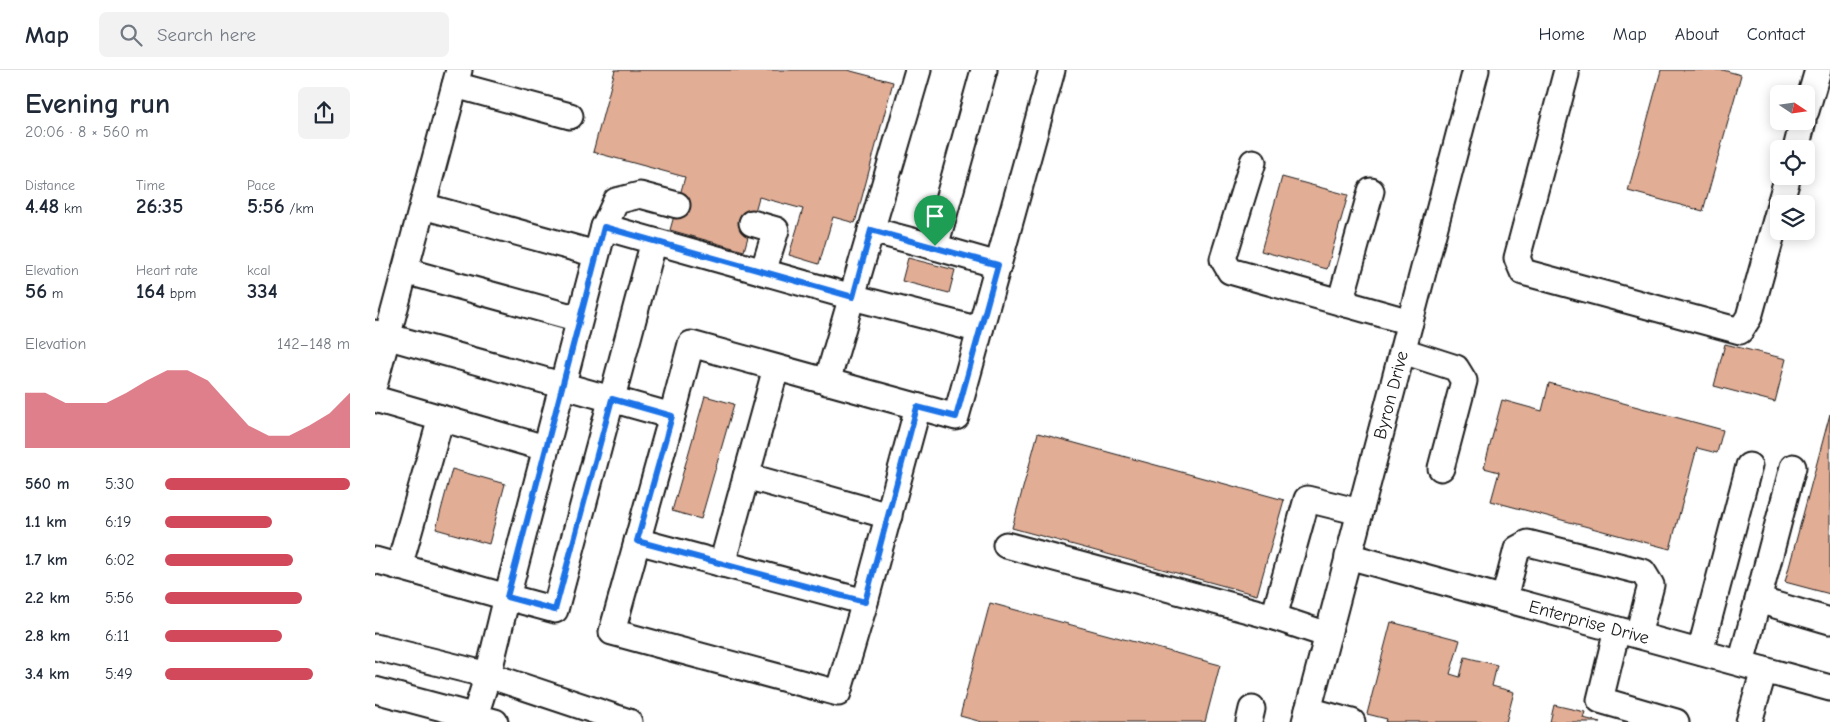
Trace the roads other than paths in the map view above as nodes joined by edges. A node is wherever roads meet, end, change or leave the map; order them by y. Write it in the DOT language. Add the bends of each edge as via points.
graph roads {
  1 [pos="917,70"];
  2 [pos="984,70"];
  3 [pos="1052,70"];
  4 [pos="1476,70"];
  5 [pos="1817,70"];
  6 [pos="1566,74"];
  7 [pos="457,78"];
  8 [pos="1813,85"];
  9 [pos="570,116"];
  10 [pos="1253,162"];
  11 [pos="1371,192"];
  12 [pos="677,205"];
  13 [pos="423,206"];
  14 [pos="752,223"];
  15 [pos="604,227"];
  16 [pos="871,230"];
  17 [pos="1770,240"];
  18 [pos="654,241"];
  19 [pos="935,246"];
  20 [pos="596,254"];
  21 [pos="998,265"];
  22 [pos="405,271"];
  23 [pos="763,272"];
  24 [pos="853,297"];
  25 [pos="1347,304"];
  26 [pos="579,319"];
  27 [pos="1410,322"];
  28 [pos="980,330"];
  29 [pos="381,335"];
  30 [pos="1403,351"];
  31 [pos="776,368"];
  32 [pos="375,382"];
  33 [pos="827,382"];
  34 [pos="561,385"];
  35 [pos="375,399"];
  36 [pos="612,399"];
  37 [pos="917,407"];
  38 [pos="672,416"];
  39 [pos="441,418"];
  40 [pos="545,448"];
  41 [pos="1749,466"];
  42 [pos="1793,467"];
  43 [pos="1441,468"];
  44 [pos="746,476"];
  45 [pos="1360,512"];
  46 [pos="889,516"];
  47 [pos="637,541"];
  48 [pos="1006,544"];
  49 [pos="1348,556"];
  50 [pos="375,560"];
  51 [pos="723,564"];
  52 [pos="399,567"];
  53 [pos="507,597"];
  54 [pos="1504,599"];
  55 [pos="1758,600"];
  56 [pos="865,602"];
  57 [pos="1274,617"];
  58 [pos="1830,621"];
  59 [pos="1628,632"];
  60 [pos="1327,635"];
  61 [pos="375,647"];
  62 [pos="1700,652"];
  63 [pos="1741,663"];
  64 [pos="1764,670"];
  65 [pos="488,676"];
  66 [pos="1830,688"];
  67 [pos="375,690"];
  68 [pos="1307,716"];
  69 [pos="481,720"];
  70 [pos="629,722"];
  71 [pos="1353,722"];
  72 [pos="1676,722"];
  73 [pos="1749,722"];
  1 -- 16 [label="street"];
  2 -- 19 [label="street"];
  3 -- 21 [label="street"];
  4 -- 27 [label="street, Byron Drive"];
  5 -- 8 [label="street"];
  6 -- 17 [label="street" via="1517,258 1523,272 1740,331 1749,317"];
  7 -- 9 [label="street"];
  7 -- 13 [label="street"];
  10 -- 25 [label="street" via="1223,258 1230,271"];
  11 -- 25 [label="street" via="1343,292"];
  12 -- 15 [label="street" via="640,195 616,201"];
  13 -- 20 [label="street"];
  13 -- 22 [label="street"];
  14 -- 23 [label="street" via="775,230"];
  15 -- 18 [label="street"];
  15 -- 20 [label="street"];
  16 -- 19 [label="street"];
  16 -- 24 [label="street"];
  18 -- 23 [label="street"];
  18 -- 36 [label="street"];
  19 -- 21 [label="street"];
  20 -- 26 [label="street"];
  21 -- 28 [label="street"];
  22 -- 26 [label="street"];
  22 -- 29 [label="street"];
  23 -- 24 [label="street"];
  24 -- 28 [label="street"];
  24 -- 33 [label="street"];
  25 -- 27 [label="street"];
  26 -- 34 [label="street"];
  27 -- 30 [label="street, Byron Drive"];
  28 -- 37 [label="street" via="956,417"];
  29 -- 32 [label="street"];
  29 -- 34 [label="street"];
  30 -- 43 [label="street" via="1456,368 1464,381"];
  30 -- 45 [label="street, Byron Drive"];
  31 -- 33 [label="street"];
  31 -- 38 [label="street" via="691,344"];
  31 -- 44 [label="street"];
  33 -- 37 [label="street"];
  34 -- 36 [label="street"];
  34 -- 40 [label="street"];
  35 -- 39 [label="street"];
  36 -- 38 [label="street"];
  36 -- 53 [label="street" via="555,610"];
  37 -- 46 [label="street"];
  38 -- 47 [label="street"];
  39 -- 40 [label="street"];
  39 -- 52 [label="street"];
  40 -- 53 [label="street"];
  41 -- 62 [label="street"];
  42 -- 55 [label="street"];
  44 -- 46 [label="street"];
  44 -- 51 [label="street"];
  45 -- 49 [label="street, Byron Drive"];
  45 -- 57 [label="street" via="1307,499"];
  46 -- 56 [label="street"];
  47 -- 51 [label="street"];
  47 -- 56 [label="street" via="612,632 838,693"];
  48 -- 57 [label="street"];
  49 -- 54 [label="street, Enterprise Drive"];
  49 -- 60 [label="street, Byron Drive"];
  50 -- 52 [label="street"];
  51 -- 56 [label="street"];
  52 -- 53 [label="street"];
  53 -- 65 [label="street"];
  54 -- 59 [label="street, Enterprise Drive"];
  54 -- 59 [label="street" via="1517,549 1528,544 1643,572 1651,585"];
  55 -- 58 [label="street"];
  55 -- 63 [label="street"];
  57 -- 60 [label="street"];
  59 -- 62 [label="street, Enterprise Drive"];
  59 -- 72 [label="street" via="1600,700"];
  60 -- 68 [label="street, Byron Drive"];
  61 -- 65 [label="street"];
  62 -- 63 [label="street, Enterprise Drive"];
  63 -- 64 [label="street, Enterprise Drive"];
  64 -- 66 [label="street, Enterprise Drive"];
  64 -- 73 [label="street"];
  65 -- 69 [label="street"];
  65 -- 70 [label="street"];
  67 -- 69 [label="street"];
  68 -- 71 [label="street"];
}
